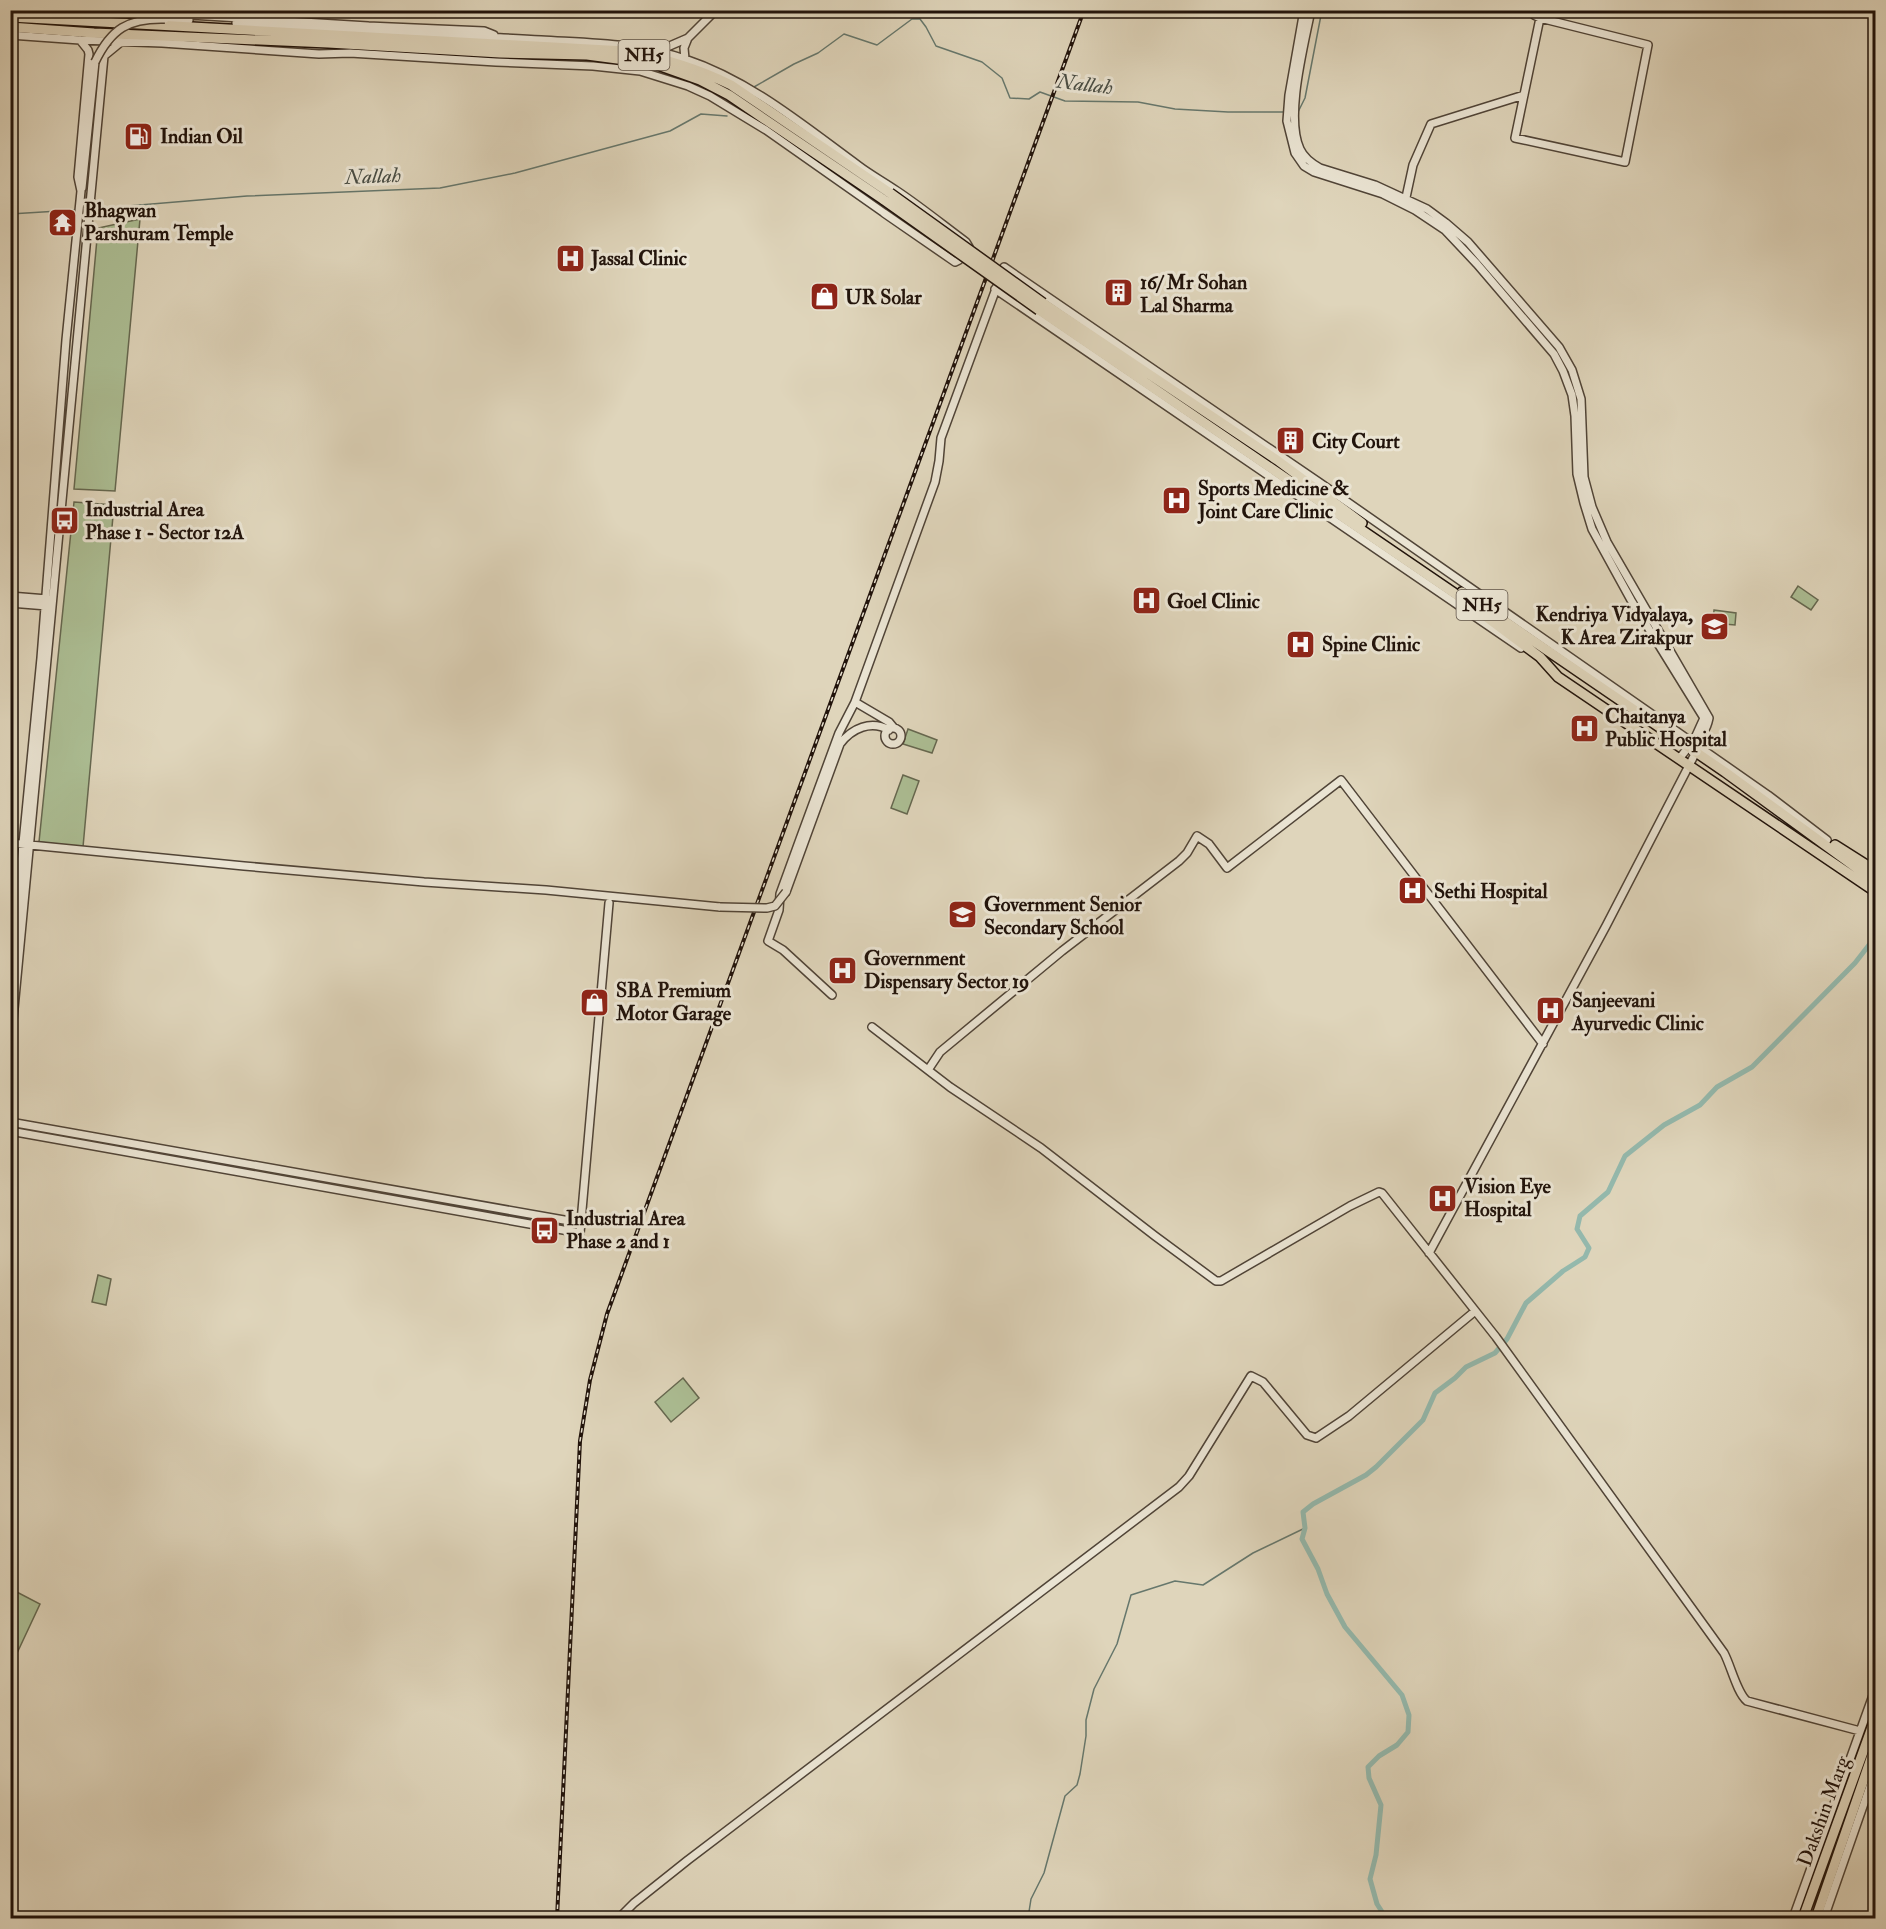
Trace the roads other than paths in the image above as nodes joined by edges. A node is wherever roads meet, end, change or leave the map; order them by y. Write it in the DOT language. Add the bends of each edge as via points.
graph roads {
  1 [pos="22,10"];
  2 [pos="716,10"];
  3 [pos="1304,10"];
  4 [pos="1311,10"];
  5 [pos="1533,10"];
  6 [pos="10,17"];
  7 [pos="1540,18"];
  8 [pos="68,25"];
  9 [pos="10,27"];
  10 [pos="368,29"];
  11 [pos="10,35"];
  12 [pos="688,38"];
  13 [pos="162,39"];
  14 [pos="80,40"];
  15 [pos="120,42"];
  16 [pos="501,42"];
  17 [pos="543,50"];
  18 [pos="658,51"];
  19 [pos="685,59"];
  20 [pos="1524,95"];
  21 [pos="1291,112"];
  22 [pos="898,191"];
  23 [pos="81,193"];
  24 [pos="1405,201"];
  25 [pos="884,213"];
  26 [pos="914,234"];
  27 [pos="994,289"];
  28 [pos="66,340"];
  29 [pos="76,341"];
  30 [pos="1274,464"];
  31 [pos="1288,490"];
  32 [pos="1305,490"];
  33 [pos="1344,508"];
  34 [pos="1359,512"];
  35 [pos="10,596"];
  36 [pos="10,603"];
  37 [pos="44,603"];
  38 [pos="52,603"];
  39 [pos="1540,657"];
  40 [pos="855,702"];
  41 [pos="1692,745"];
  42 [pos="1679,759"];
  43 [pos="1689,766"];
  44 [pos="1823,841"];
  45 [pos="10,843"];
  46 [pos="26,844"];
  47 [pos="1875,864"];
  48 [pos="1875,872"];
  49 [pos="1873,887"];
  50 [pos="609,903"];
  51 [pos="10,977"];
  52 [pos="832,995"];
  53 [pos="872,1027"];
  54 [pos="1543,1044"];
  55 [pos="10,1051"];
  56 [pos="928,1070"];
  57 [pos="10,1122"];
  58 [pos="10,1131"];
  59 [pos="581,1223"];
  60 [pos="1429,1253"];
  61 [pos="1474,1312"];
  62 [pos="1875,1687"];
  63 [pos="1875,1716"];
  64 [pos="1860,1731"];
  65 [pos="1875,1744"];
  66 [pos="1875,1769"];
  67 [pos="1841,1799"];
  68 [pos="1849,1821"];
  69 [pos="1852,1838"];
  70 [pos="619,1918"];
  71 [pos="1793,1918"];
  72 [pos="1803,1918"];
  73 [pos="1816,1918"];
  74 [pos="1824,1918"];
  1 -- 10 [label="street" via="99,15 158,13"];
  2 -- 12 [label="street"];
  3 -- 21 [label="street"];
  4 -- 21 [label="street"];
  5 -- 7 [label="street"];
  6 -- 8 [label="highway, NH5"];
  7 -- 20 [label="street"];
  7 -- 20 [label="street" via="1648,45 1625,162 1515,138"];
  8 -- 9 [label="highway, NH5"];
  8 -- 13 [label="highway, NH5"];
  8 -- 16 [label="highway, NH5"];
  10 -- 16 [label="street"];
  10 -- 23 [label="street, bridge" via="165,19 141,20 119,28 104,44 95,62"];
  11 -- 14 [label="street"];
  12 -- 18 [label="street"];
  12 -- 19 [label="street"];
  13 -- 15 [label="street"];
  13 -- 17 [label="highway, NH5"];
  13 -- 25 [label="street" via="319,54 640,71 710,96 766,130"];
  14 -- 15 [label="street"];
  14 -- 23 [label="street" via="89,54 78,177"];
  15 -- 29 [label="street" via="104,56"];
  16 -- 17 [label="highway, NH5"];
  16 -- 18 [label="street" via="621,45"];
  17 -- 30 [label="highway, NH5, bridge" via="588,47 634,52 688,66 731,86 890,193"];
  18 -- 19 [label="street"];
  19 -- 22 [label="street" via="757,93"];
  20 -- 24 [label="street" via="1431,124 1413,165"];
  21 -- 24 [label="street" via="1301,152 1312,164 1375,184"];
  22 -- 25 [label="street" via="897,204"];
  22 -- 25 [label="street" via="969,247 955,262"];
  23 -- 28 [label="street"];
  24 -- 41 [label="street" via="1454,239 1559,347 1578,387 1584,477 1596,528 1709,718"];
  25 -- 26 [label="street"];
  27 -- 31 [label="street"];
  27 -- 34 [label="street" via="1004,267"];
  27 -- 40 [label="street" via="941,438 935,482"];
  28 -- 29 [label="street"];
  28 -- 37 [label="street"];
  29 -- 38 [label="street"];
  30 -- 32 [label="highway, NH5"];
  30 -- 33 [label="highway, NH5"];
  31 -- 32 [label="highway"];
  31 -- 39 [label="street"];
  32 -- 39 [label="highway, NH5"];
  33 -- 34 [label="highway"];
  33 -- 41 [label="highway, NH5"];
  34 -- 41 [label="street"];
  35 -- 37 [label="street"];
  36 -- 37 [label="street"];
  37 -- 38 [label="street"];
  37 -- 46 [label="street"];
  38 -- 46 [label="street"];
  39 -- 42 [label="highway, NH5" via="1558,677"];
  40 -- 46 [label="street, bridge" via="889,722 891,729 865,726 850,733 840,744 786,892 775,906 767,908 720,907"];
  40 -- 52 [label="street" via="839,733 788,872 768,941"];
  41 -- 42 [label="street"];
  41 -- 43 [label="street"];
  41 -- 44 [label="highway, NH5"];
  42 -- 43 [label="highway, NH5"];
  43 -- 49 [label="highway, NH5"];
  43 -- 54 [label="street"];
  44 -- 47 [label="highway"];
  44 -- 48 [label="highway"];
  44 -- 49 [label="highway, NH5"];
  45 -- 46 [label="street"];
  46 -- 51 [label="street"];
  46 -- 55 [label="street"];
  50 -- 59 [label="street"];
  53 -- 56 [label="street"];
  54 -- 56 [label="street" via="1341,780 1227,867 1209,844 1197,836 1179,861 959,1036 940,1052"];
  54 -- 60 [label="street"];
  56 -- 60 [label="street" via="1041,1148 1213,1280 1221,1281 1379,1192 1387,1196"];
  57 -- 59 [label="street"];
  58 -- 59 [label="street" via="580,1233"];
  60 -- 61 [label="street"];
  61 -- 64 [label="street" via="1724,1653 1742,1697"];
  61 -- 70 [label="street" via="1349,1416 1316,1438 1307,1435 1263,1382 1251,1376 1179,1487 688,1860"];
  62 -- 64 [label="street"];
  63 -- 67 [label="highway, Dakshin Marg"];
  64 -- 67 [label="street"];
  65 -- 68 [label="highway, Dakshin Marg"];
  66 -- 69 [label="street"];
  67 -- 71 [label="street"];
  67 -- 72 [label="highway, Dakshin Marg"];
  68 -- 69 [label="highway"];
  68 -- 73 [label="highway, Dakshin Marg"];
  69 -- 74 [label="street"];
}
